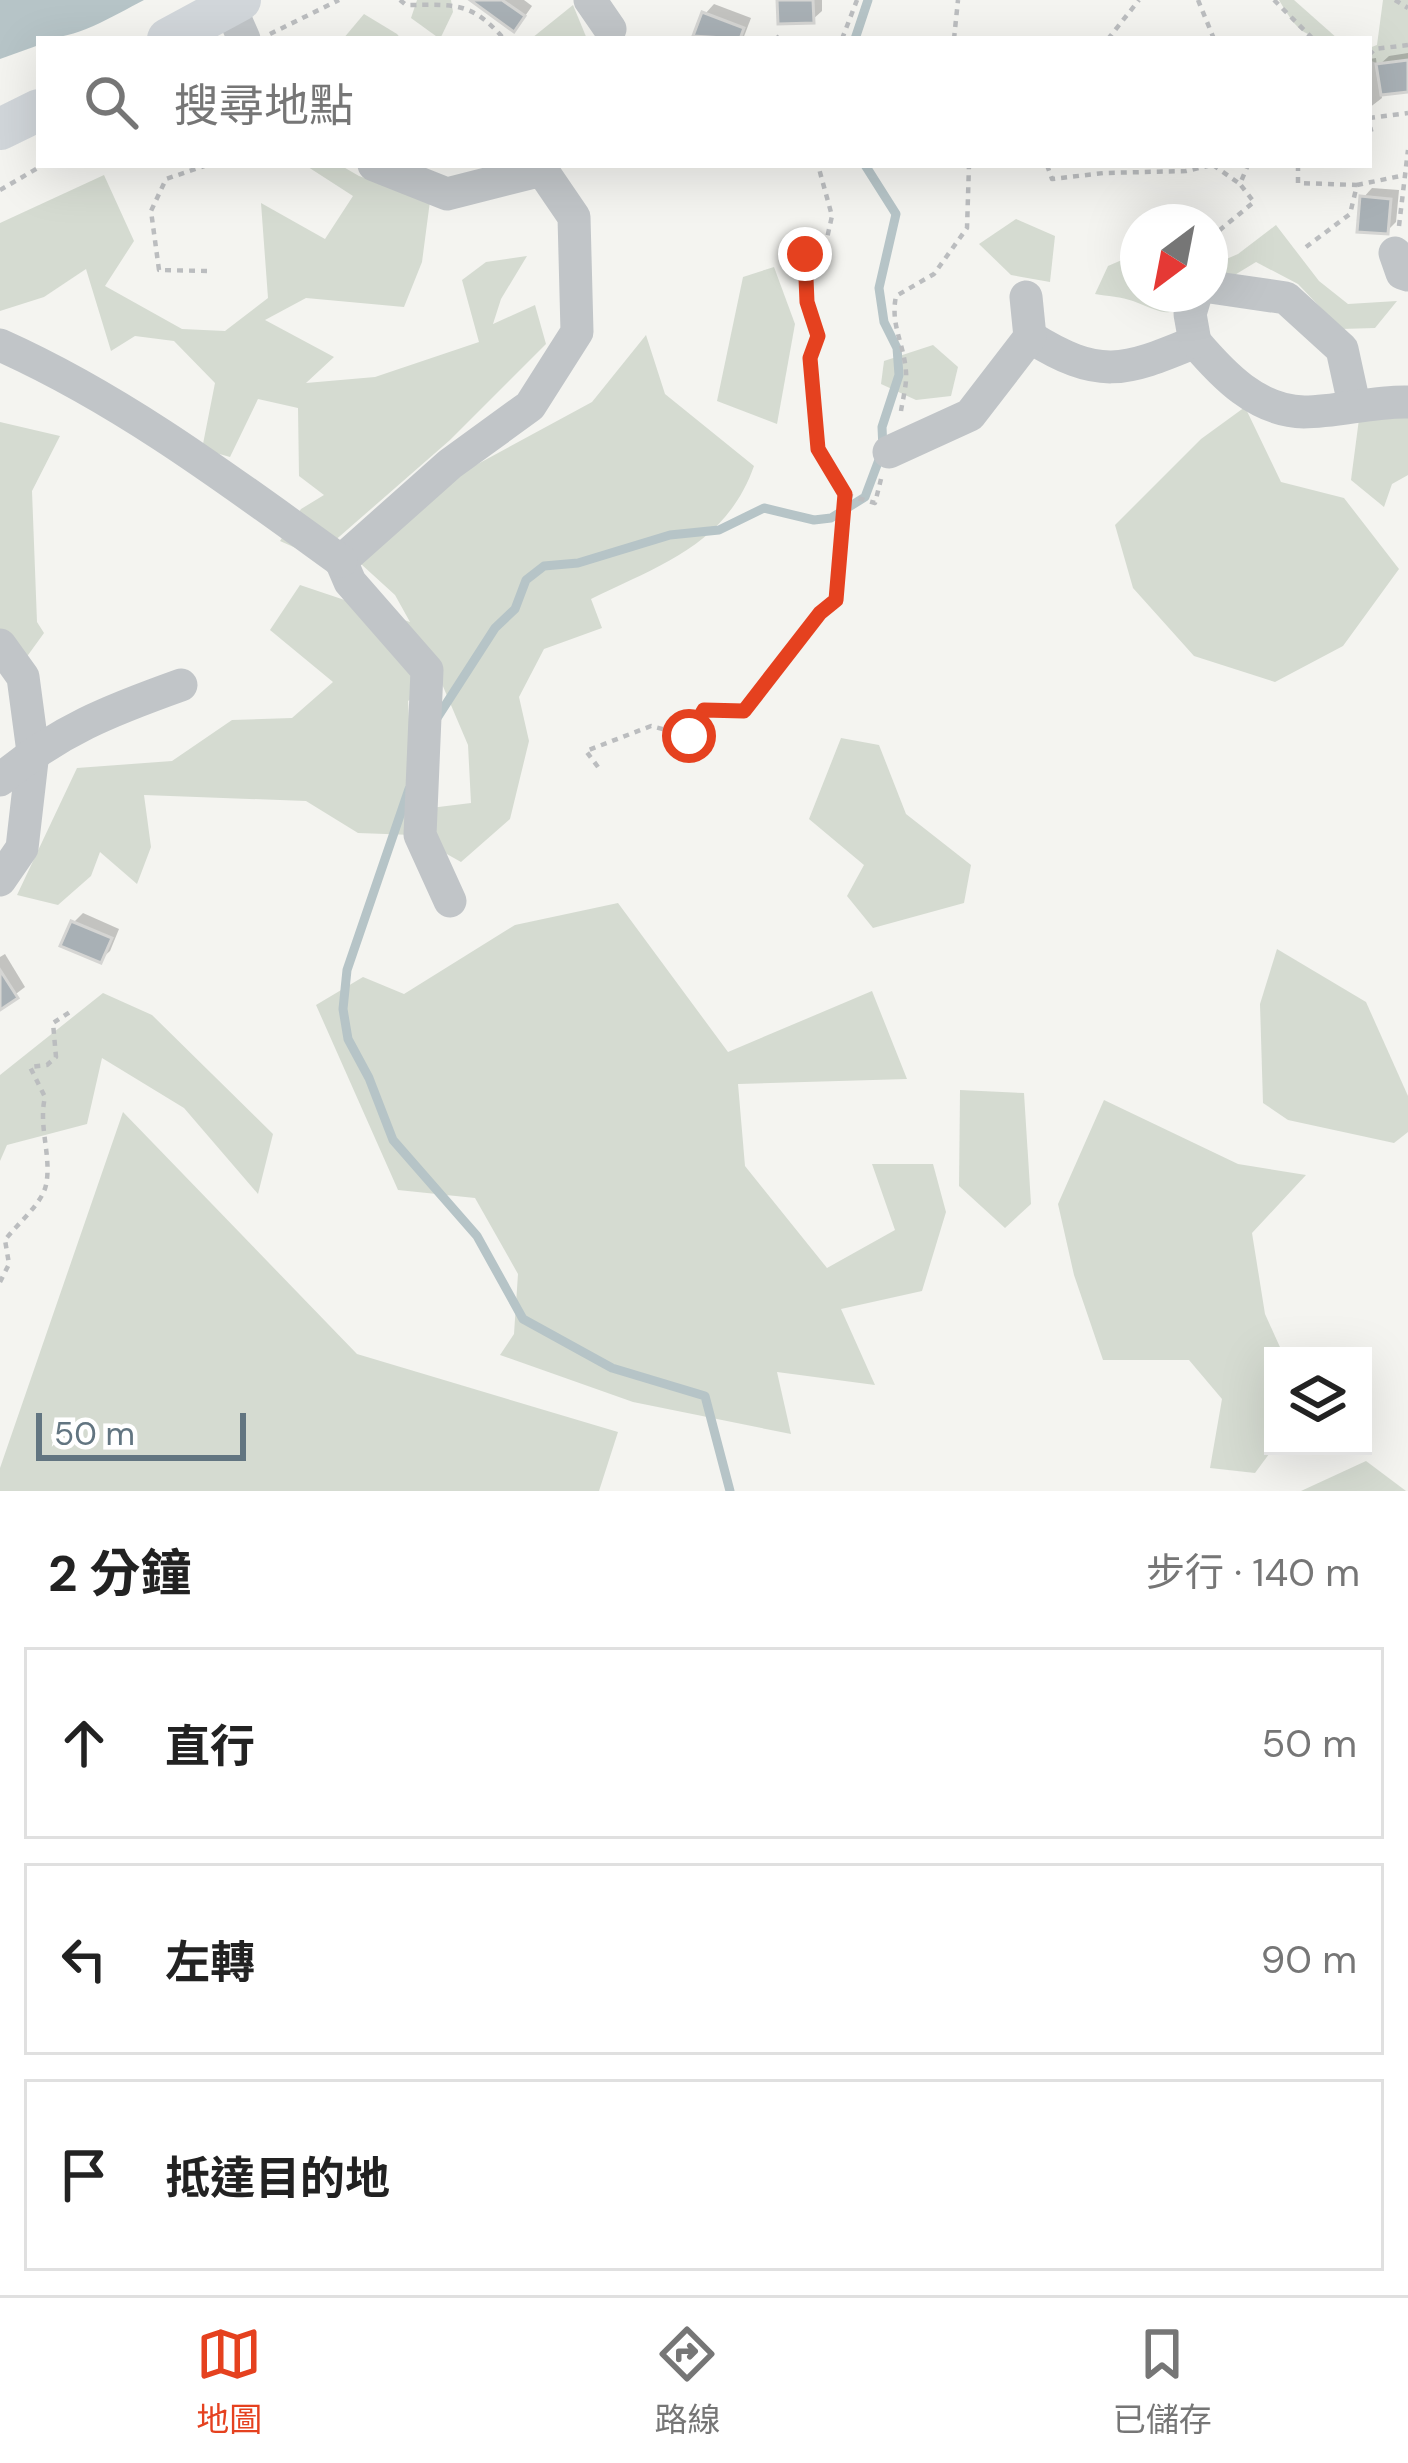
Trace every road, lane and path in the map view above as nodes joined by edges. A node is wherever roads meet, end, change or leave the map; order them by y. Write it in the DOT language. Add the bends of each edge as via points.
graph roads {
  1 [pos="340,0"];
  2 [pos="400,0"];
  3 [pos="590,0"];
  4 [pos="857,0"];
  5 [pos="958,0"];
  6 [pos="1139,0"];
  7 [pos="1198,0"];
  8 [pos="1274,0"];
  9 [pos="1395,0"];
  10 [pos="1408,8"];
  11 [pos="238,15"];
  12 [pos="610,29"];
  13 [pos="177,36"];
  14 [pos="266,36"];
  15 [pos="500,36"];
  16 [pos="843,36"];
  17 [pos="954,36"];
  18 [pos="1110,36"];
  19 [pos="1213,36"];
  20 [pos="1309,36"];
  21 [pos="1408,45"];
  22 [pos="1372,53"];
  23 [pos="36,111"];
  24 [pos="1408,113"];
  25 [pos="1372,118"];
  26 [pos="0,129"];
  27 [pos="1408,150"];
  28 [pos="39,168"];
  29 [pos="198,168"];
  30 [pos="382,168"];
  31 [pos="819,168"];
  32 [pos="969,168"];
  33 [pos="1048,168"];
  34 [pos="1201,168"];
  35 [pos="1217,168"];
  36 [pos="1247,168"];
  37 [pos="1298,168"];
  38 [pos="1405,175"];
  39 [pos="1240,184"];
  40 [pos="1357,185"];
  41 [pos="0,190"];
  42 [pos="1228,223"];
  43 [pos="1306,247"];
  44 [pos="1401,264"];
  45 [pos="207,271"];
  46 [pos="1228,290"];
  47 [pos="1026,297"];
  48 [pos="1191,312"];
  49 [pos="1030,337"];
  50 [pos="1195,342"];
  51 [pos="0,345"];
  52 [pos="1408,402"];
  53 [pos="1354,404"];
  54 [pos="889,452"];
  55 [pos="845,494"];
  56 [pos="341,561"];
  57 [pos="0,645"];
  58 [pos="181,685"];
  59 [pos="33,752"];
  60 [pos="598,767"];
  61 [pos="0,781"];
  62 [pos="0,880"];
  63 [pos="450,901"];
  64 [pos="70,1012"];
  65 [pos="0,1282"];
  1 -- 14 [label="path"];
  2 -- 15 [label="path" via="461,5"];
  3 -- 12 [label="street"];
  4 -- 16 [label="path"];
  5 -- 17 [label="path"];
  6 -- 18 [label="path"];
  7 -- 19 [label="path"];
  8 -- 20 [label="path"];
  9 -- 10 [label="path"];
  11 -- 13 [label="main road"];
  21 -- 22 [label="path"];
  23 -- 26 [label="main road"];
  24 -- 25 [label="path"];
  27 -- 38 [label="path"];
  28 -- 41 [label="path"];
  29 -- 45 [label="path" via="166,179 151,211 159,270"];
  30 -- 56 [label="street" via="447,194 542,170 574,217 577,332 530,406"];
  31 -- 55 [label="path" via="832,216 822,260 805,254 818,336 810,358 818,449"];
  32 -- 54 [label="path" via="968,228 934,274 896,296 891,320 907,376"];
  33 -- 34 [label="path" via="1052,179"];
  35 -- 39 [label="path"];
  36 -- 39 [label="path"];
  37 -- 40 [label="path" via="1298,183"];
  38 -- 40 [label="path"];
  38 -- 44 [label="path"];
  39 -- 42 [label="path" via="1254,202"];
  40 -- 43 [label="path" via="1350,214"];
  46 -- 53 [label="street" via="1286,298 1342,349"];
  47 -- 49 [label="street"];
  48 -- 50 [label="street"];
  49 -- 50 [label="street" via="1104,369 1129,368"];
  49 -- 54 [label="street" via="970,416"];
  50 -- 53 [label="street" via="1265,404 1303,412"];
  51 -- 56 [label="street" via="66,374"];
  52 -- 53 [label="street"];
  54 -- 55 [label="path" via="875,503"];
  55 -- 60 [label="path" via="836,600 744,711 704,710 689,736 651,726 586,751"];
  56 -- 63 [label="street" via="427,670 420,835"];
  57 -- 59 [label="street" via="23,677"];
  58 -- 59 [label="street" via="94,716"];
  59 -- 61 [label="street"];
  59 -- 62 [label="street" via="22,848"];
  64 -- 65 [label="path" via="53,1023 56,1057 30,1067 45,1097 47,1183 5,1240 9,1264"];
}
